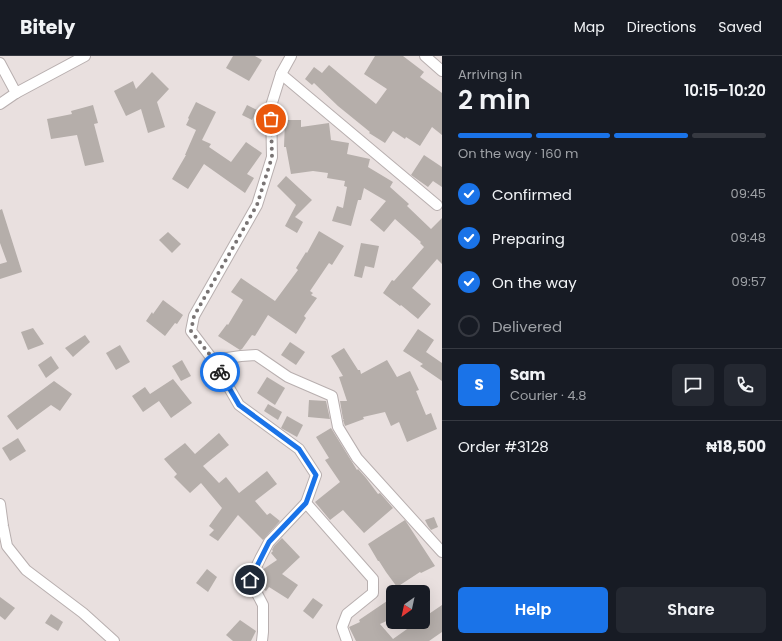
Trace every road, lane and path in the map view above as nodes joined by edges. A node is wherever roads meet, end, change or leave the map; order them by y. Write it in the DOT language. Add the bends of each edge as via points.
graph roads {
  1 [pos="85,56"];
  2 [pos="291,56"];
  3 [pos="425,56"];
  4 [pos="0,63"];
  5 [pos="442,71"];
  6 [pos="281,74"];
  7 [pos="16,93"];
  8 [pos="0,104"];
  9 [pos="437,205"];
  10 [pos="214,360"];
  11 [pos="306,503"];
  12 [pos="0,504"];
  13 [pos="442,552"];
  14 [pos="114,641"];
  15 [pos="262,641"];
  16 [pos="347,641"];
  1 -- 7 [label="street"];
  2 -- 6 [label="street"];
  3 -- 5 [label="street"];
  4 -- 7 [label="street"];
  6 -- 9 [label="street"];
  6 -- 10 [label="street" via="271,106 272,157 257,205 194,316 191,331"];
  7 -- 8 [label="street"];
  10 -- 11 [label="street" via="239,405 299,449 316,475"];
  10 -- 13 [label="street" via="256,355 288,377 332,396 338,427 357,458"];
  11 -- 15 [label="street" via="269,542 250,580 263,605"];
  11 -- 16 [label="street" via="372,579 373,593 347,614 342,627"];
  12 -- 14 [label="street" via="8,546 26,570"];
}
